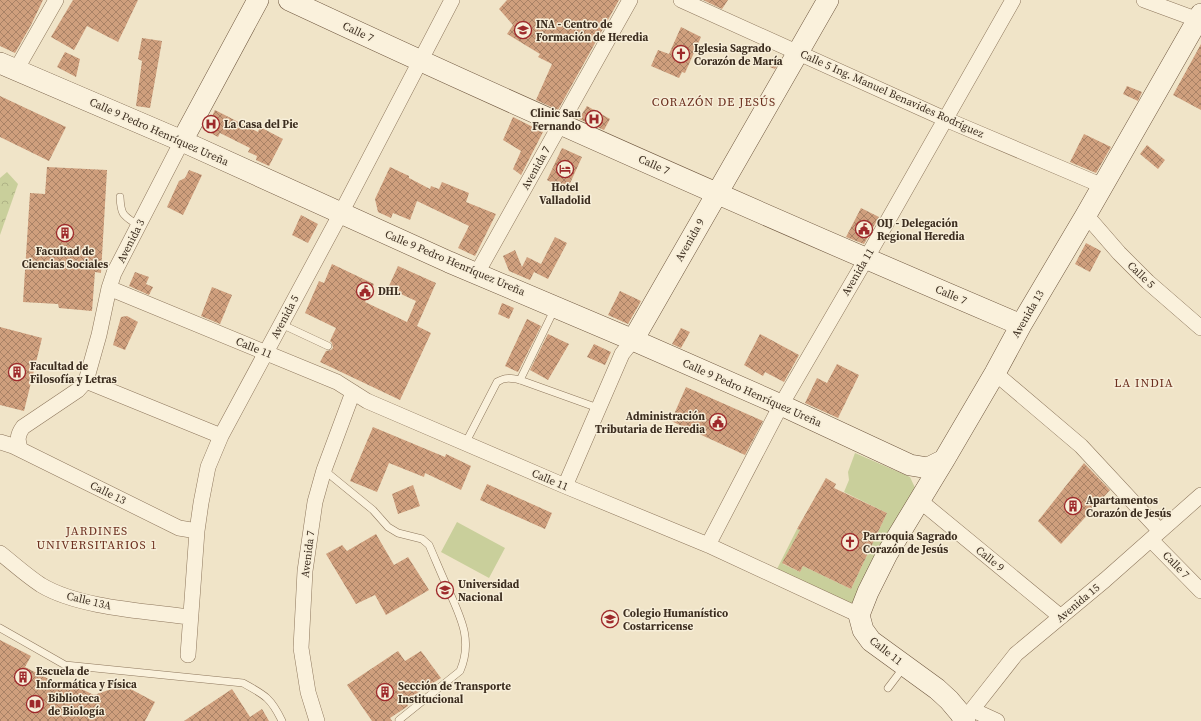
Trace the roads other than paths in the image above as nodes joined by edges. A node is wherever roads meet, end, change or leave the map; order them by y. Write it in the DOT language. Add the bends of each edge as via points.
graph roads {
  1 [pos="56,0"];
  2 [pos="258,0"];
  3 [pos="289,0"];
  4 [pos="452,0"];
  5 [pos="630,0"];
  6 [pos="681,0"];
  7 [pos="828,0"];
  8 [pos="1013,0"];
  9 [pos="1144,0"];
  10 [pos="1200,19"];
  11 [pos="798,52"];
  12 [pos="419,61"];
  13 [pos="8,66"];
  14 [pos="945,119"];
  15 [pos="560,124"];
  16 [pos="182,142"];
  17 [pos="1103,186"];
  18 [pos="717,192"];
  19 [pos="120,197"];
  20 [pos="341,213"];
  21 [pos="1086,215"];
  22 [pos="139,226"];
  23 [pos="866,259"];
  24 [pos="477,273"];
  25 [pos="109,288"];
  26 [pos="556,306"];
  27 [pos="281,324"];
  28 [pos="1021,324"];
  29 [pos="1201,328"];
  30 [pos="633,340"];
  31 [pos="328,346"];
  32 [pos="265,353"];
  33 [pos="995,373"];
  34 [pos="520,380"];
  35 [pos="86,381"];
  36 [pos="353,392"];
  37 [pos="781,406"];
  38 [pos="598,408"];
  39 [pos="221,436"];
  40 [pos="0,442"];
  41 [pos="465,444"];
  42 [pos="21,450"];
  43 [pos="944,460"];
  44 [pos="910,465"];
  45 [pos="324,470"];
  46 [pos="564,486"];
  47 [pos="1201,495"];
  48 [pos="919,500"];
  49 [pos="197,531"];
  50 [pos="1155,535"];
  51 [pos="708,546"];
  52 [pos="0,553"];
  53 [pos="1201,591"];
  54 [pos="859,615"];
  55 [pos="190,617"];
  56 [pos="1061,617"];
  57 [pos="0,628"];
  58 [pos="188,655"];
  59 [pos="905,665"];
  60 [pos="888,688"];
  61 [pos="966,716"];
  62 [pos="282,721"];
  63 [pos="317,721"];
  64 [pos="400,721"];
  65 [pos="997,721"];
  1 -- 13 [label="street"];
  2 -- 16 [label="main road, Avenida 3"];
  3 -- 12 [label="main road, Calle 7"];
  4 -- 12 [label="street, Avenida 5"];
  5 -- 15 [label="street, Avenida 7"];
  6 -- 11 [label="street, Calle 5 Ing. Manuel Benavides Rodríguez"];
  7 -- 11 [label="main road, Avenida 9"];
  8 -- 14 [label="street, Avenida 11"];
  9 -- 10 [label="street"];
  10 -- 17 [label="main road, Avenida 13"];
  11 -- 14 [label="street, Calle 5 Ing. Manuel Benavides Rodríguez"];
  11 -- 18 [label="main road, Avenida 9"];
  12 -- 15 [label="main road, Calle 7"];
  12 -- 20 [label="street, Avenida 5"];
  13 -- 16 [label="main road, Calle 9 Pedro Henríquez Ureña"];
  14 -- 17 [label="street, Calle 5 Ing. Manuel Benavides Rodríguez"];
  14 -- 23 [label="street, Avenida 11"];
  15 -- 18 [label="main road, Calle 7"];
  15 -- 24 [label="street, Avenida 7"];
  16 -- 20 [label="main road, Calle 9 Pedro Henríquez Ureña"];
  16 -- 22 [label="street, Avenida 3"];
  17 -- 21 [label="main road, Avenida 13"];
  18 -- 23 [label="main road, Calle 7"];
  18 -- 30 [label="main road, Avenida 9"];
  19 -- 22 [label="lane" via="122,214"];
  20 -- 24 [label="main road, Calle 9 Pedro Henríquez Ureña"];
  20 -- 27 [label="street, Avenida 5"];
  21 -- 28 [label="main road, Avenida 13"];
  21 -- 29 [label="street, Calle 5" via="1148,282"];
  22 -- 25 [label="street, Avenida 3" via="114,273"];
  23 -- 28 [label="main road, Calle 7"];
  23 -- 37 [label="street, Avenida 11"];
  24 -- 26 [label="main road, Calle 9 Pedro Henríquez Ureña"];
  25 -- 32 [label="street, Calle 11"];
  25 -- 35 [label="street, Avenida 3"];
  26 -- 30 [label="main road, Calle 9 Pedro Henríquez Ureña"];
  26 -- 34 [label="lane"];
  27 -- 31 [label="lane"];
  27 -- 32 [label="street, Avenida 5"];
  28 -- 33 [label="main road, Avenida 13"];
  30 -- 37 [label="main road, Calle 9 Pedro Henríquez Ureña"];
  30 -- 38 [label="street, Avenida 9" via="622,354"];
  32 -- 36 [label="street, Calle 11" via="337,382"];
  32 -- 39 [label="street, Avenida 5"];
  33 -- 43 [label="main road, Avenida 13"];
  33 -- 50 [label="street, Calle 7" via="1081,446"];
  34 -- 38 [label="lane"];
  34 -- 41 [label="lane" via="508,378 498,382"];
  35 -- 39 [label="street"];
  35 -- 42 [label="street" via="78,390 23,427 18,438"];
  36 -- 41 [label="street, Calle 11" via="367,401"];
  36 -- 45 [label="street, Avenida 7"];
  37 -- 44 [label="main road, Calle 9 Pedro Henríquez Ureña"];
  37 -- 51 [label="street, Avenida 11"];
  38 -- 46 [label="street, Avenida 9"];
  39 -- 49 [label="street, Avenida 5" via="208,467"];
  40 -- 42 [label="street"];
  41 -- 46 [label="street, Calle 11"];
  42 -- 49 [label="street, Calle 13" via="179,528"];
  43 -- 44 [label="main road, Calle 9 Pedro Henríquez Ureña" via="928,468"];
  43 -- 48 [label="main road, Avenida 13"];
  44 -- 48 [label="main road" via="922,486"];
  45 -- 63 [label="street, Avenida 7" via="315,502 302,606 301,648 308,692"];
  45 -- 64 [label="lane" via="373,510 388,527 422,539 429,545 463,624 466,652 460,671"];
  46 -- 51 [label="street, Calle 11"];
  47 -- 50 [label="street, Avenida 15"];
  48 -- 54 [label="main road, Avenida 13" via="887,554"];
  48 -- 56 [label="street, Calle 9"];
  49 -- 55 [label="street, Avenida 5"];
  50 -- 53 [label="street, Calle 7"];
  50 -- 56 [label="street, Avenida 15"];
  51 -- 54 [label="street, Calle 11"];
  52 -- 55 [label="street, Calle 13A" via="54,592 104,606"];
  54 -- 59 [label="main road, Calle 11" via="863,630 871,641"];
  55 -- 58 [label="street, Avenida 5"];
  56 -- 61 [label="street, Avenida 15" via="1016,654"];
  57 -- 62 [label="lane" via="65,665 243,683 263,694 274,706"];
  59 -- 60 [label="lane"];
  59 -- 61 [label="main road, Calle 11"];
  61 -- 65 [label="street, Calle 11"];
}
